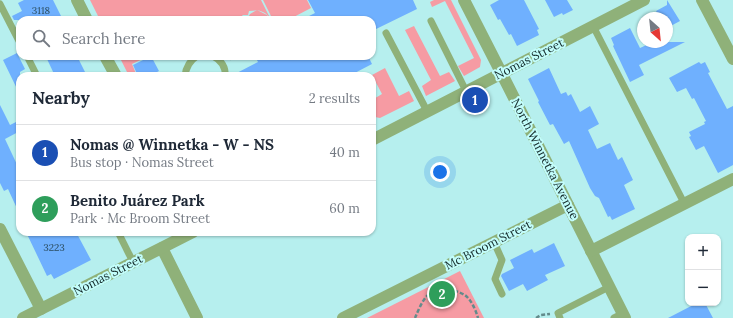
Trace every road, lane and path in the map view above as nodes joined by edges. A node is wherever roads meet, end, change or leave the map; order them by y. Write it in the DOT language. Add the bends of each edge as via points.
graph roads {
  1 [pos="77,0"];
  2 [pos="464,0"];
  3 [pos="644,0"];
  4 [pos="702,0"];
  5 [pos="0,4"];
  6 [pos="85,16"];
  7 [pos="431,22"];
  8 [pos="593,26"];
  9 [pos="386,33"];
  10 [pos="16,35"];
  11 [pos="733,59"];
  12 [pos="29,60"];
  13 [pos="107,60"];
  14 [pos="191,60"];
  15 [pos="219,60"];
  16 [pos="35,72"];
  17 [pos="114,72"];
  18 [pos="186,72"];
  19 [pos="224,72"];
  20 [pos="502,73"];
  21 [pos="466,91"];
  22 [pos="427,111"];
  23 [pos="376,138"];
  24 [pos="733,179"];
  25 [pos="684,203"];
  26 [pos="568,205"];
  27 [pos="0,229"];
  28 [pos="120,236"];
  29 [pos="184,236"];
  30 [pos="494,242"];
  31 [pos="162,248"];
  32 [pos="591,251"];
  33 [pos="133,262"];
  34 [pos="609,287"];
  35 [pos="502,294"];
  36 [pos="41,309"];
  37 [pos="559,316"];
  38 [pos="620,316"];
  39 [pos="23,318"];
  40 [pos="197,318"];
  41 [pos="343,318"];
  42 [pos="415,318"];
  43 [pos="478,318"];
  44 [pos="536,318"];
  1 -- 6 [label="street"];
  2 -- 20 [label="street, North Winnetka Avenue"];
  3 -- 8 [label="street, Nomas Street"];
  4 -- 11 [label="street"];
  5 -- 10 [label="lane"];
  7 -- 21 [label="lane"];
  8 -- 20 [label="street, Nomas Street"];
  8 -- 25 [label="lane"];
  9 -- 22 [label="lane"];
  12 -- 16 [label="lane"];
  13 -- 17 [label="street"];
  14 -- 18 [label="lane"];
  15 -- 19 [label="lane"];
  20 -- 21 [label="street, Nomas Street"];
  20 -- 26 [label="street, North Winnetka Avenue"];
  21 -- 22 [label="street, Nomas Street"];
  22 -- 23 [label="street, Nomas Street"];
  24 -- 25 [label="street"];
  25 -- 32 [label="street"];
  26 -- 30 [label="street, Mc Broom Street"];
  26 -- 32 [label="street, North Winnetka Avenue"];
  27 -- 36 [label="street"];
  28 -- 33 [label="lane"];
  29 -- 31 [label="street, Nomas Street"];
  30 -- 35 [label="lane" via="502,260 495,279"];
  30 -- 41 [label="street, Mc Broom Street"];
  31 -- 33 [label="street, Nomas Street"];
  31 -- 40 [label="street"];
  32 -- 34 [label="street, North Winnetka Avenue"];
  33 -- 36 [label="street, Nomas Street"];
  34 -- 37 [label="lane"];
  34 -- 38 [label="street, North Winnetka Avenue"];
  36 -- 39 [label="street, Nomas Street"];
  37 -- 44 [label="path" via="541,314"];
  42 -- 43 [label="path" via="428,295 442,290 460,292 467,297"];
}
